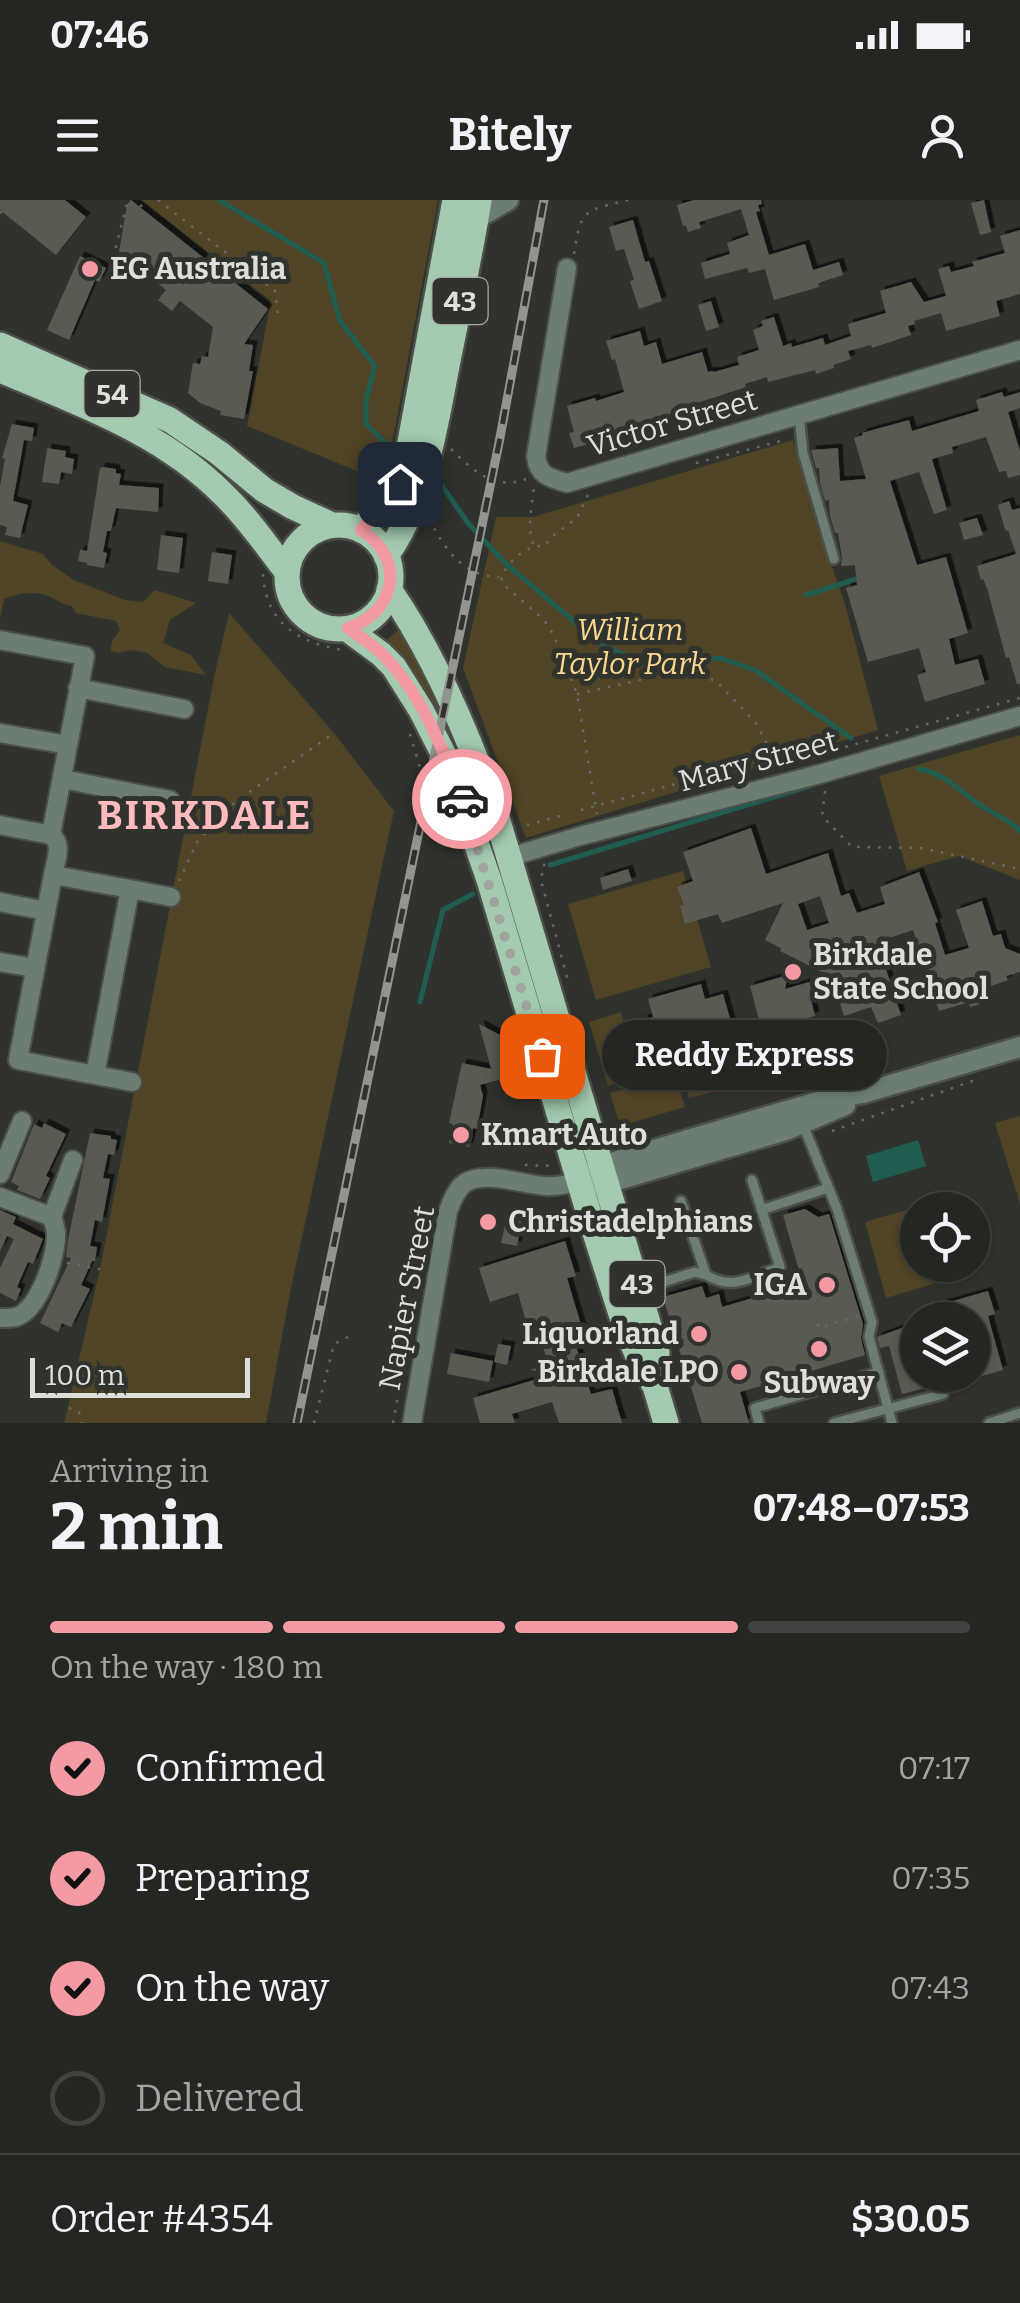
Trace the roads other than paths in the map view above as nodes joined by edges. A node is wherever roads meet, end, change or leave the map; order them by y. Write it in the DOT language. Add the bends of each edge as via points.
graph roads {
  1 [pos="455,200"];
  2 [pos="508,200"];
  3 [pos="478,210"];
  4 [pos="567,268"];
  5 [pos="0,345"];
  6 [pos="1020,350"];
  7 [pos="0,370"];
  8 [pos="799,414"];
  9 [pos="332,525"];
  10 [pos="361,530"];
  11 [pos="386,556"];
  12 [pos="834,559"];
  13 [pos="275,570"];
  14 [pos="390,589"];
  15 [pos="0,640"];
  16 [pos="350,641"];
  17 [pos="78,688"];
  18 [pos="184,709"];
  19 [pos="1020,716"];
  20 [pos="0,732"];
  21 [pos="68,745"];
  22 [pos="62,779"];
  23 [pos="170,800"];
  24 [pos="0,825"];
  25 [pos="52,834"];
  26 [pos="510,857"];
  27 [pos="53,875"];
  28 [pos="130,890"];
  29 [pos="171,898"];
  30 [pos="0,902"];
  31 [pos="46,911"];
  32 [pos="0,962"];
  33 [pos="35,968"];
  34 [pos="1020,1047"];
  35 [pos="96,1074"];
  36 [pos="132,1082"];
  37 [pos="800,1116"];
  38 [pos="22,1121"];
  39 [pos="74,1160"];
  40 [pos="0,1174"];
  41 [pos="604,1175"];
  42 [pos="752,1180"];
  43 [pos="579,1182"];
  44 [pos="828,1188"];
  45 [pos="0,1197"];
  46 [pos="682,1201"];
  47 [pos="761,1210"];
  48 [pos="52,1218"];
  49 [pos="706,1275"];
  50 [pos="639,1290"];
  51 [pos="0,1318"];
  52 [pos="878,1372"];
  53 [pos="655,1386"];
  54 [pos="943,1394"];
  55 [pos="887,1408"];
  56 [pos="1020,1413"];
  57 [pos="412,1423"];
  58 [pos="666,1423"];
  59 [pos="759,1423"];
  60 [pos="834,1423"];
  61 [pos="892,1423"];
  62 [pos="989,1423"];
  1 -- 10 [label="main road, 43" via="405,469 395,492"];
  2 -- 3 [label="street"];
  3 -- 11 [label="main road, 43" via="414,504"];
  4 -- 8 [label="street, Victor Street" via="536,456 539,473 567,482"];
  5 -- 9 [label="main road, 54" via="170,420 264,490"];
  6 -- 8 [label="street, Victor Street"];
  7 -- 13 [label="main road, 54" via="116,420 181,458 246,518"];
  8 -- 12 [label="lane" via="803,453"];
  9 -- 10 [label="main road"];
  9 -- 13 [label="main road" via="301,541"];
  10 -- 11 [label="main road"];
  11 -- 14 [label="main road, 43"];
  13 -- 16 [label="main road, 43" via="303,615"];
  14 -- 16 [label="main road"];
  14 -- 26 [label="main road, 43" via="464,730"];
  15 -- 17 [label="street" via="85,656"];
  16 -- 43 [label="main road, 43" via="382,654 400,676 448,765"];
  17 -- 18 [label="street"];
  17 -- 21 [label="street"];
  19 -- 26 [label="street, Mary Street"];
  20 -- 21 [label="street"];
  21 -- 22 [label="street"];
  22 -- 23 [label="street"];
  22 -- 25 [label="street"];
  24 -- 25 [label="street"];
  25 -- 27 [label="street" via="59,846"];
  26 -- 41 [label="main road, 43"];
  27 -- 28 [label="street"];
  27 -- 31 [label="street"];
  28 -- 29 [label="street"];
  28 -- 35 [label="street"];
  30 -- 31 [label="street"];
  31 -- 33 [label="street"];
  32 -- 33 [label="street"];
  33 -- 35 [label="street" via="18,1060"];
  34 -- 37 [label="street"];
  35 -- 36 [label="street"];
  37 -- 41 [label="street"];
  37 -- 44 [label="lane"];
  38 -- 40 [label="street"];
  39 -- 48 [label="street"];
  41 -- 43 [label="street"];
  41 -- 50 [label="main road, 43"];
  42 -- 47 [label="lane"];
  43 -- 53 [label="main road, 43" via="621,1314"];
  43 -- 57 [label="street, Napier Street" via="553,1187 487,1178 458,1190 448,1211"];
  44 -- 47 [label="lane"];
  44 -- 52 [label="lane" via="872,1322"];
  45 -- 48 [label="street"];
  46 -- 49 [label="lane"];
  47 -- 49 [label="lane" via="780,1267 735,1284"];
  48 -- 51 [label="street" via="53,1260 37,1298 18,1317"];
  49 -- 50 [label="lane" via="695,1272"];
  50 -- 53 [label="main road, 43" via="658,1353"];
  52 -- 55 [label="lane"];
  52 -- 59 [label="lane" via="755,1408"];
  53 -- 58 [label="main road, 43"];
  54 -- 55 [label="lane"];
  55 -- 60 [label="lane"];
  55 -- 61 [label="lane"];
  56 -- 62 [label="lane"];
}
